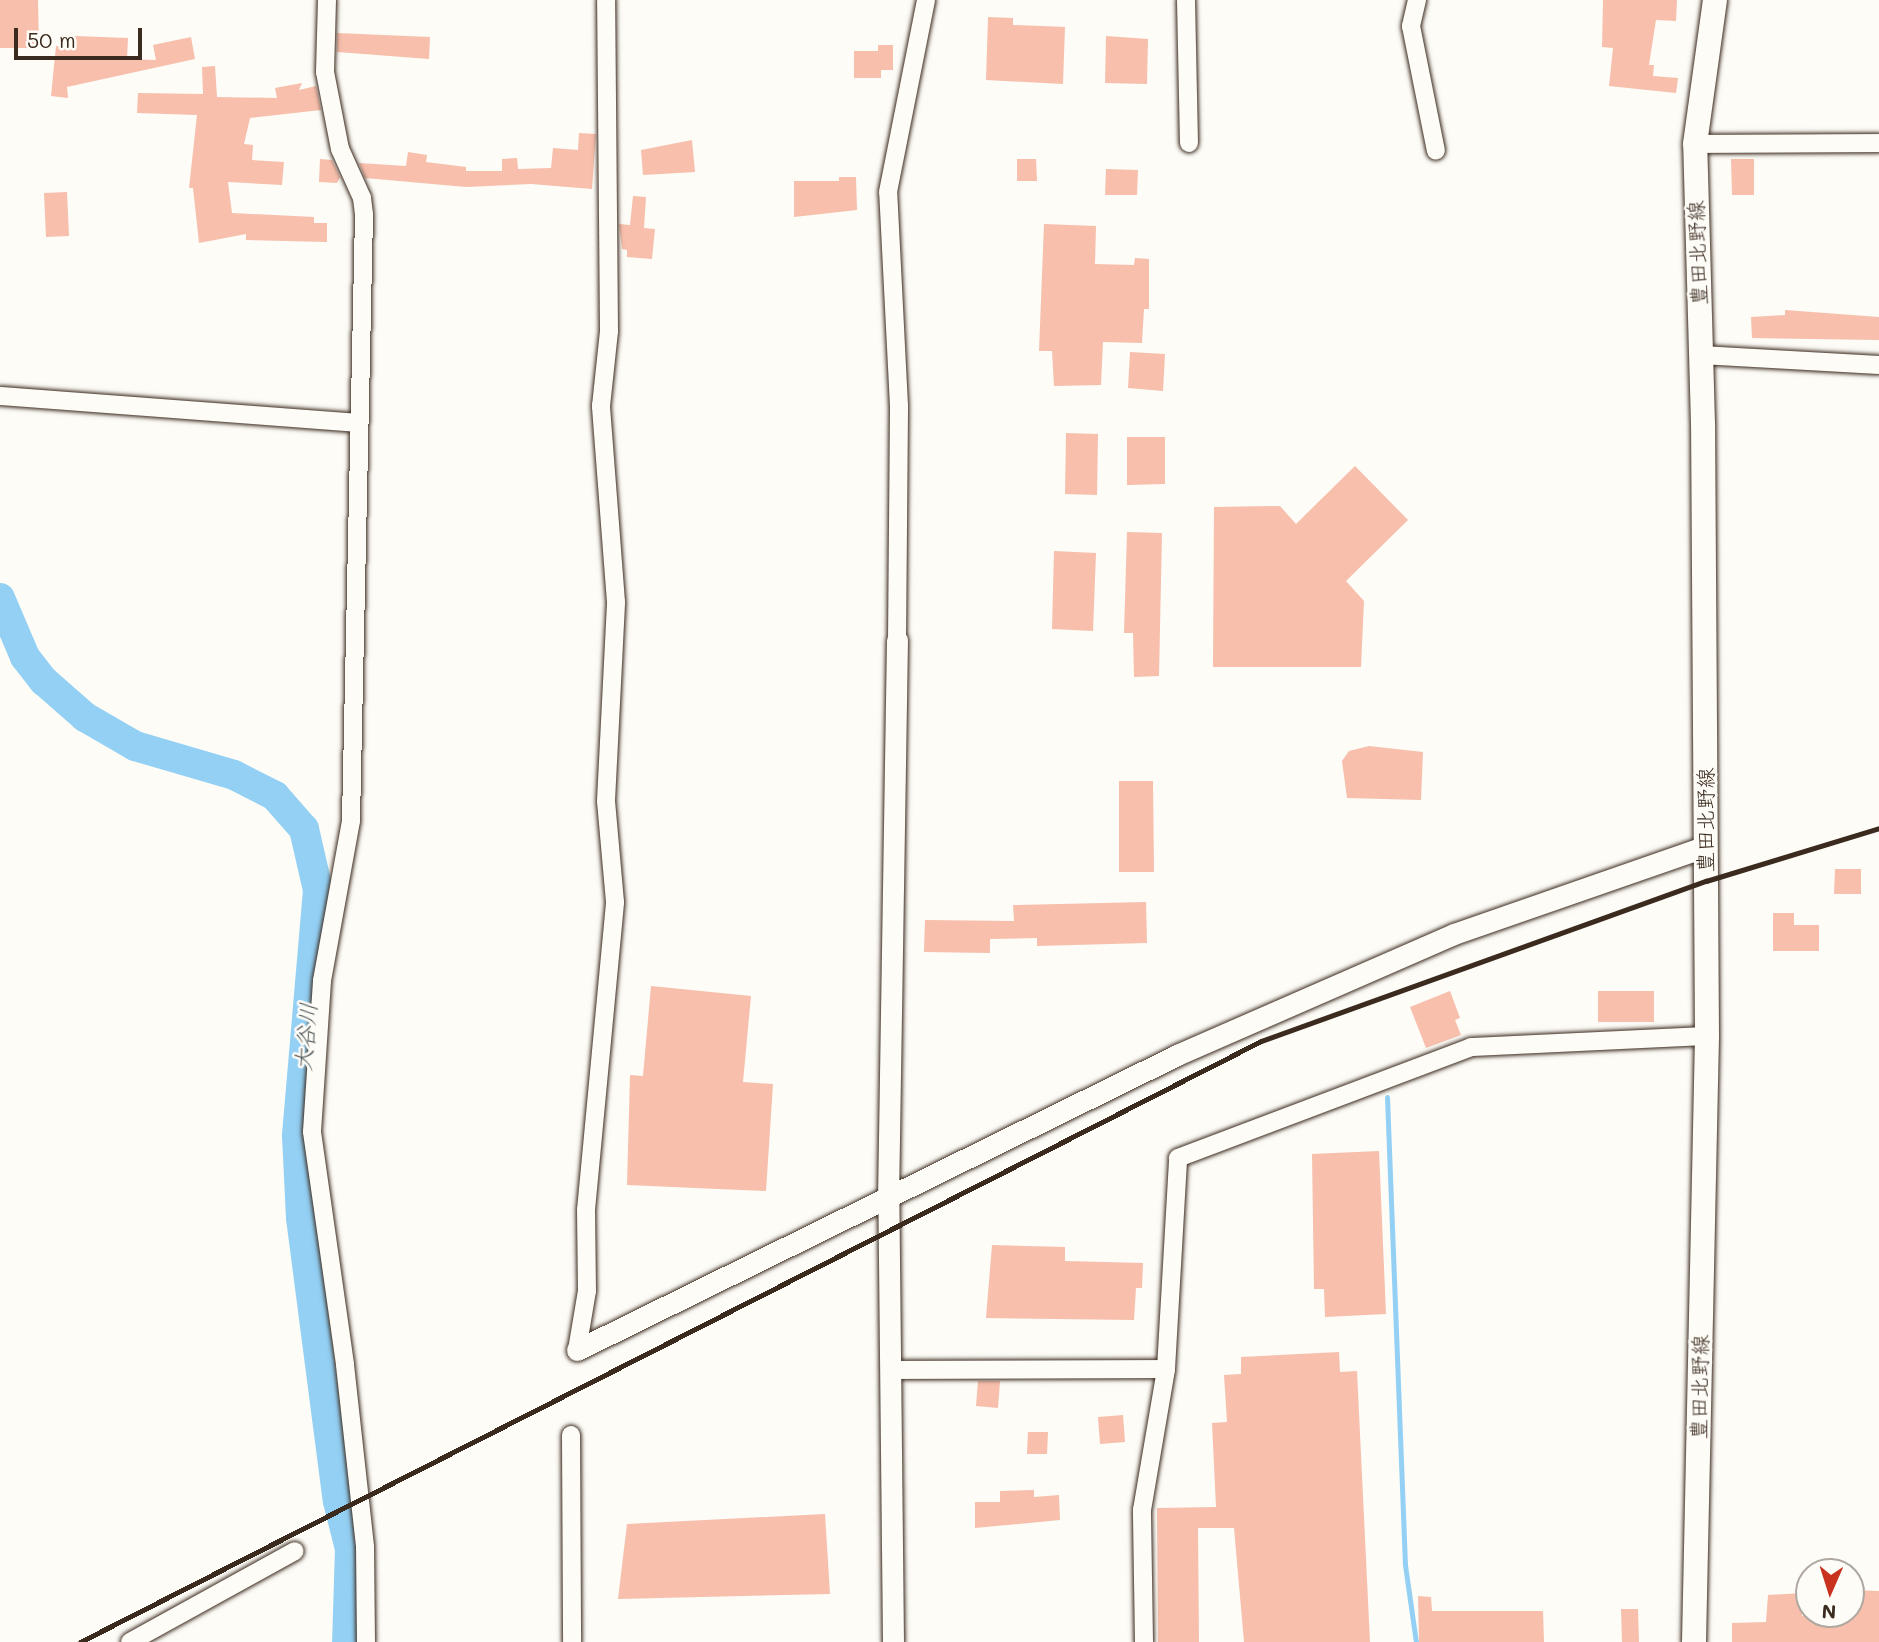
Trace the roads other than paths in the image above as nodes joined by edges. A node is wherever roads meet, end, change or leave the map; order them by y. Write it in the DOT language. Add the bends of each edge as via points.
graph roads {
  1 [pos="327,0"];
  2 [pos="606,0"];
  3 [pos="926,0"];
  4 [pos="1186,0"];
  5 [pos="1417,0"];
  6 [pos="1716,0"];
  7 [pos="1189,143"];
  8 [pos="1879,143"];
  9 [pos="1695,144"];
  10 [pos="1436,151"];
  11 [pos="1701,355"];
  12 [pos="1879,365"];
  13 [pos="0,396"];
  14 [pos="357,423"];
  15 [pos="897,640"];
  16 [pos="1706,846"];
  17 [pos="1706,1036"];
  18 [pos="888,1200"];
  19 [pos="577,1350"];
  20 [pos="1166,1369"];
  21 [pos="892,1370"];
  22 [pos="571,1435"];
  23 [pos="295,1551"];
  24 [pos="130,1642"];
  25 [pos="366,1642"];
  26 [pos="572,1642"];
  27 [pos="893,1642"];
  28 [pos="1144,1642"];
  29 [pos="1694,1642"];
  1 -- 14 [label="street" via="325,72 340,149 362,198 364,215"];
  2 -- 19 [label="street" via="609,331 601,407 616,602 606,801 615,902 586,1210 587,1291"];
  3 -- 15 [label="street" via="888,192 899,407"];
  4 -- 7 [label="street"];
  5 -- 10 [label="street" via="1412,26"];
  6 -- 9 [label="main road, 豊田北野線"];
  8 -- 9 [label="street"];
  9 -- 11 [label="main road, 豊田北野線"];
  11 -- 12 [label="street"];
  11 -- 16 [label="main road, 豊田北野線"];
  13 -- 14 [label="street"];
  14 -- 25 [label="street" via="351,821 322,981 312,1132 364,1535"];
  15 -- 18 [label="street"];
  16 -- 17 [label="main road, 豊田北野線"];
  16 -- 18 [label="street" via="1442,939 1177,1055"];
  17 -- 20 [label="street" via="1471,1047 1178,1158"];
  17 -- 29 [label="main road, 豊田北野線"];
  18 -- 19 [label="street"];
  18 -- 21 [label="street"];
  20 -- 21 [label="street"];
  20 -- 28 [label="street" via="1142,1510"];
  21 -- 27 [label="street"];
  22 -- 26 [label="street"];
  23 -- 24 [label="street"];
}
